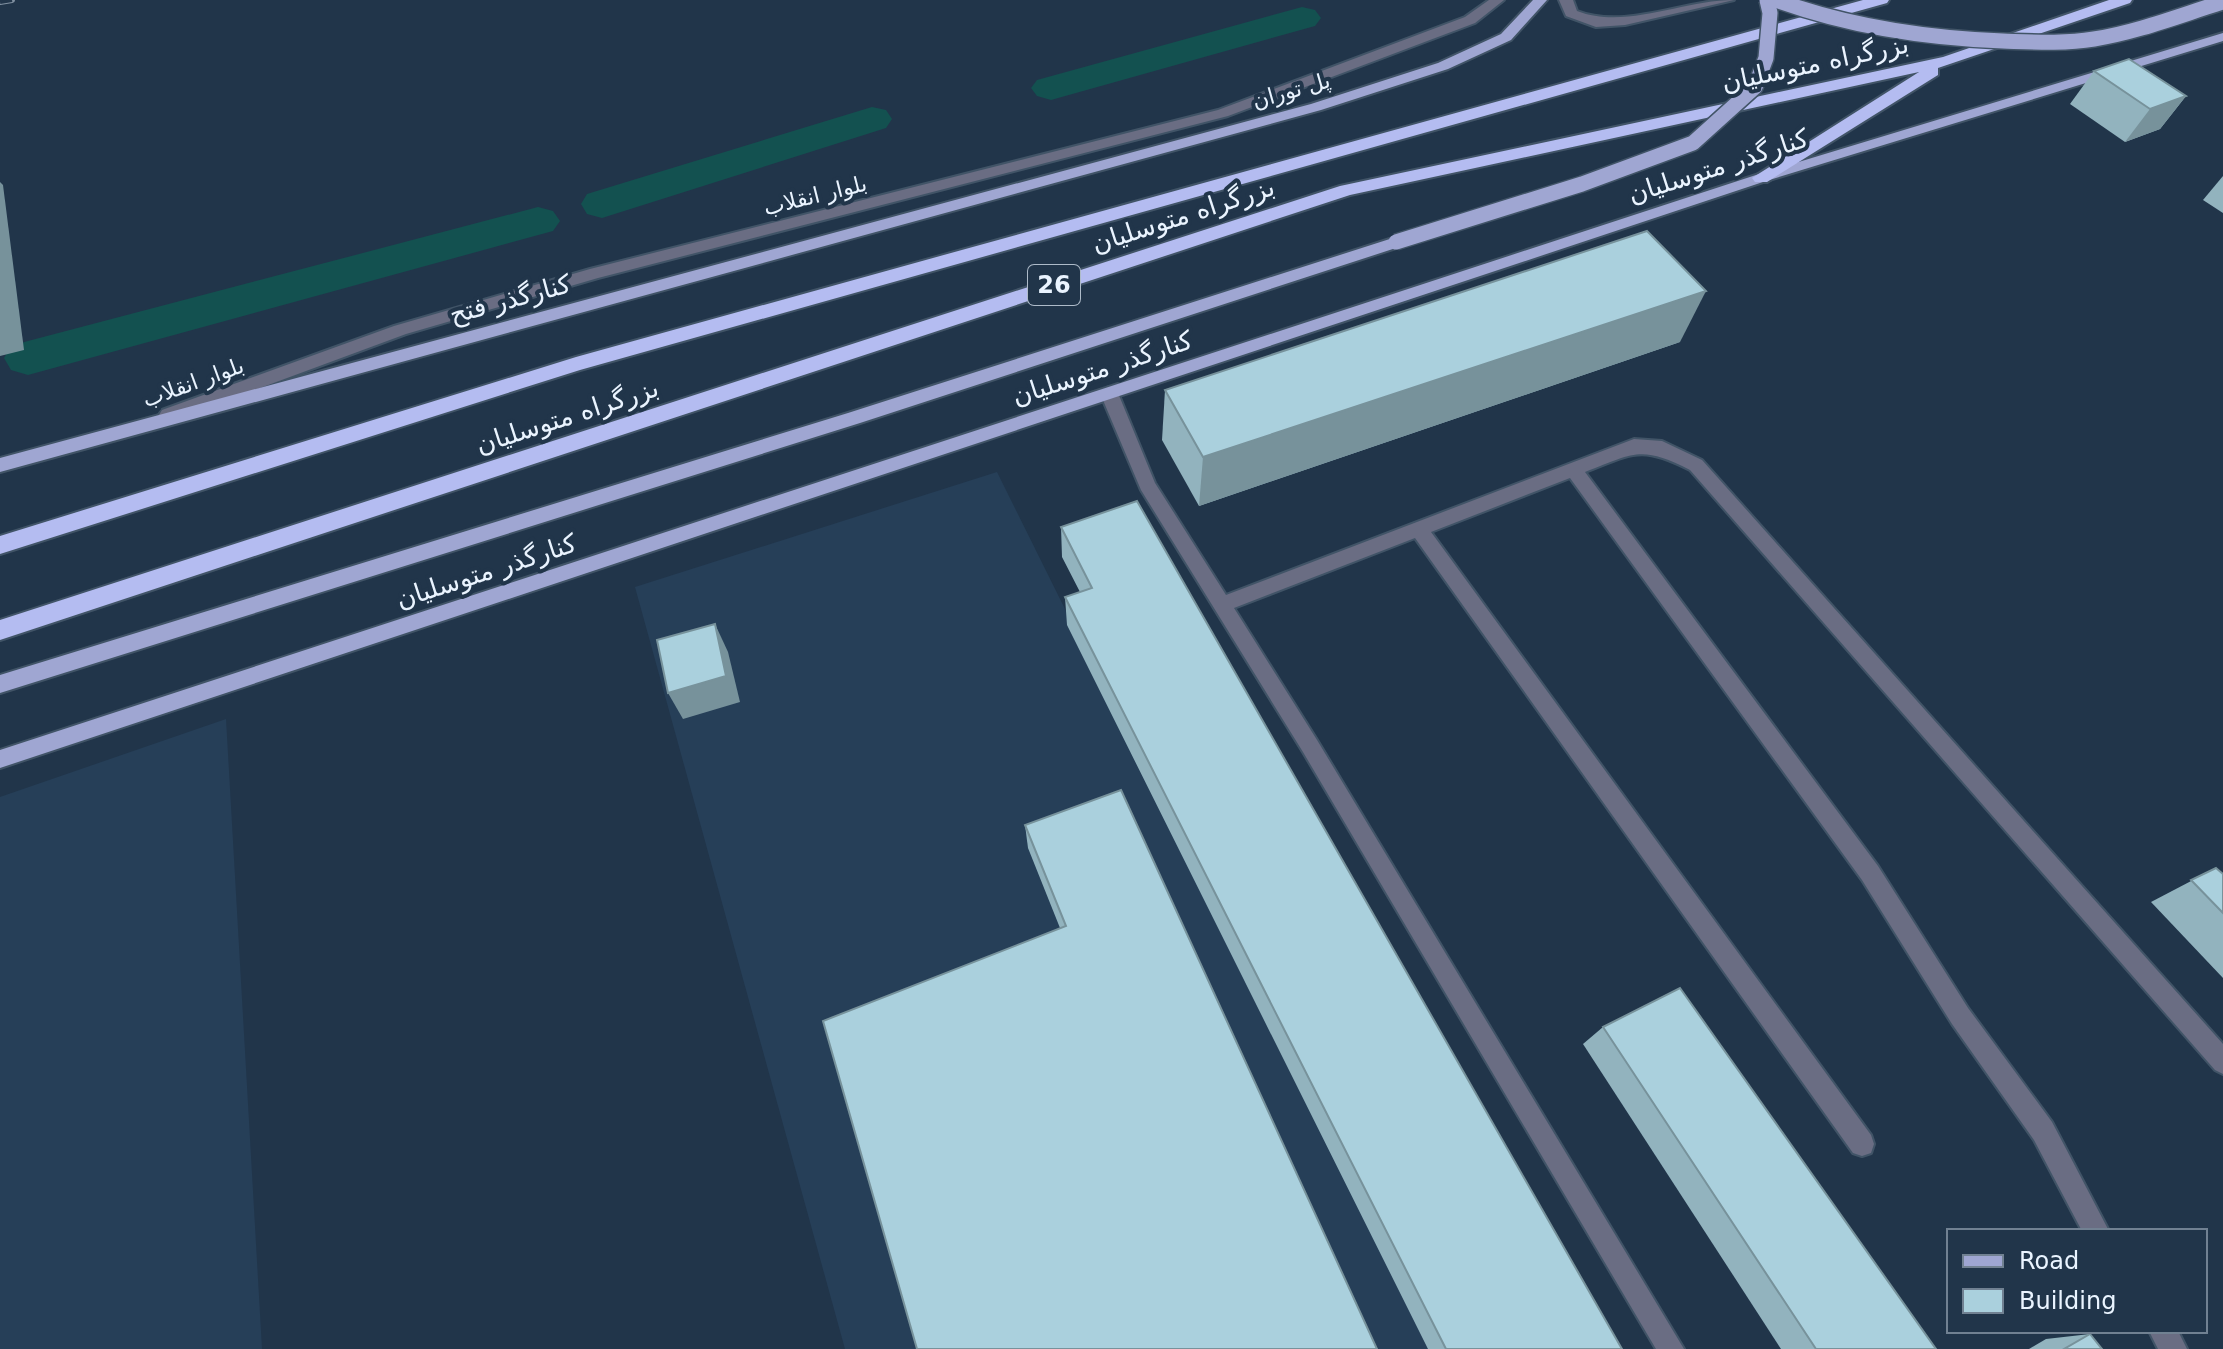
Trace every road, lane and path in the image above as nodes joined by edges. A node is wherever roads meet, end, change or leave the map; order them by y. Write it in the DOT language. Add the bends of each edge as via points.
graph roads {
  1 [pos="1497,0"];
  2 [pos="1540,0"];
  3 [pos="1566,0"];
  4 [pos="1727,0"];
  5 [pos="1767,0"];
  6 [pos="1776,0"];
  7 [pos="1881,0"];
  8 [pos="2124,0"];
  9 [pos="2223,2"];
  10 [pos="2223,37"];
  11 [pos="1947,61"];
  12 [pos="1761,178"];
  13 [pos="1034,186"];
  14 [pos="1109,393"];
  15 [pos="140,425"];
  16 [pos="0,465"];
  17 [pos="1573,469"];
  18 [pos="80,519"];
  19 [pos="1419,529"];
  20 [pos="0,538"];
  21 [pos="0,545"];
  22 [pos="1222,605"];
  23 [pos="0,630"];
  24 [pos="0,684"];
  25 [pos="0,759"];
  26 [pos="2223,1062"];
  27 [pos="1862,1144"];
  28 [pos="2095,1229"];
  29 [pos="1671,1349"];
  1 -- 15 [label="street, بلوار انقلاب" via="1470,20 1223,113 596,273 400,330"];
  2 -- 13 [label="main road, پل توران" via="1506,37 1443,66"];
  3 -- 4 [label="street" via="1571,13 1596,23"];
  5 -- 24 [label="main road, bridge" via="1766,58 1755,87 1693,143 1582,184 854,418"];
  6 -- 9 [label="main road, bridge" via="1889,31 2049,43 2104,37"];
  7 -- 18 [label="highway, بزرگراه متوسلیان / 26" via="576,364"];
  8 -- 11 [label="highway, بزرگراه متوسلیان / 26"];
  10 -- 12 [label="main road, کنارگذر متوسلیان"];
  11 -- 12 [label="highway"];
  11 -- 23 [label="highway, بزرگراه متوسلیان / 26" via="1346,190"];
  12 -- 14 [label="main road, کنارگذر متوسلیان"];
  13 -- 15 [label="main road, کنارگذر فتح"];
  14 -- 22 [label="street" via="1147,485"];
  14 -- 25 [label="main road, کنارگذر متوسلیان"];
  15 -- 16 [label="main road, کنارگذر فتح"];
  17 -- 19 [label="street"];
  17 -- 26 [label="street" via="1634,446 1662,448 1696,465"];
  17 -- 28 [label="street" via="1870,873 1960,1016 2043,1131"];
  18 -- 20 [label="highway"];
  18 -- 21 [label="highway, بزرگراه متوسلیان / 26"];
  19 -- 22 [label="street"];
  19 -- 27 [label="street"];
  22 -- 29 [label="street"];
}
